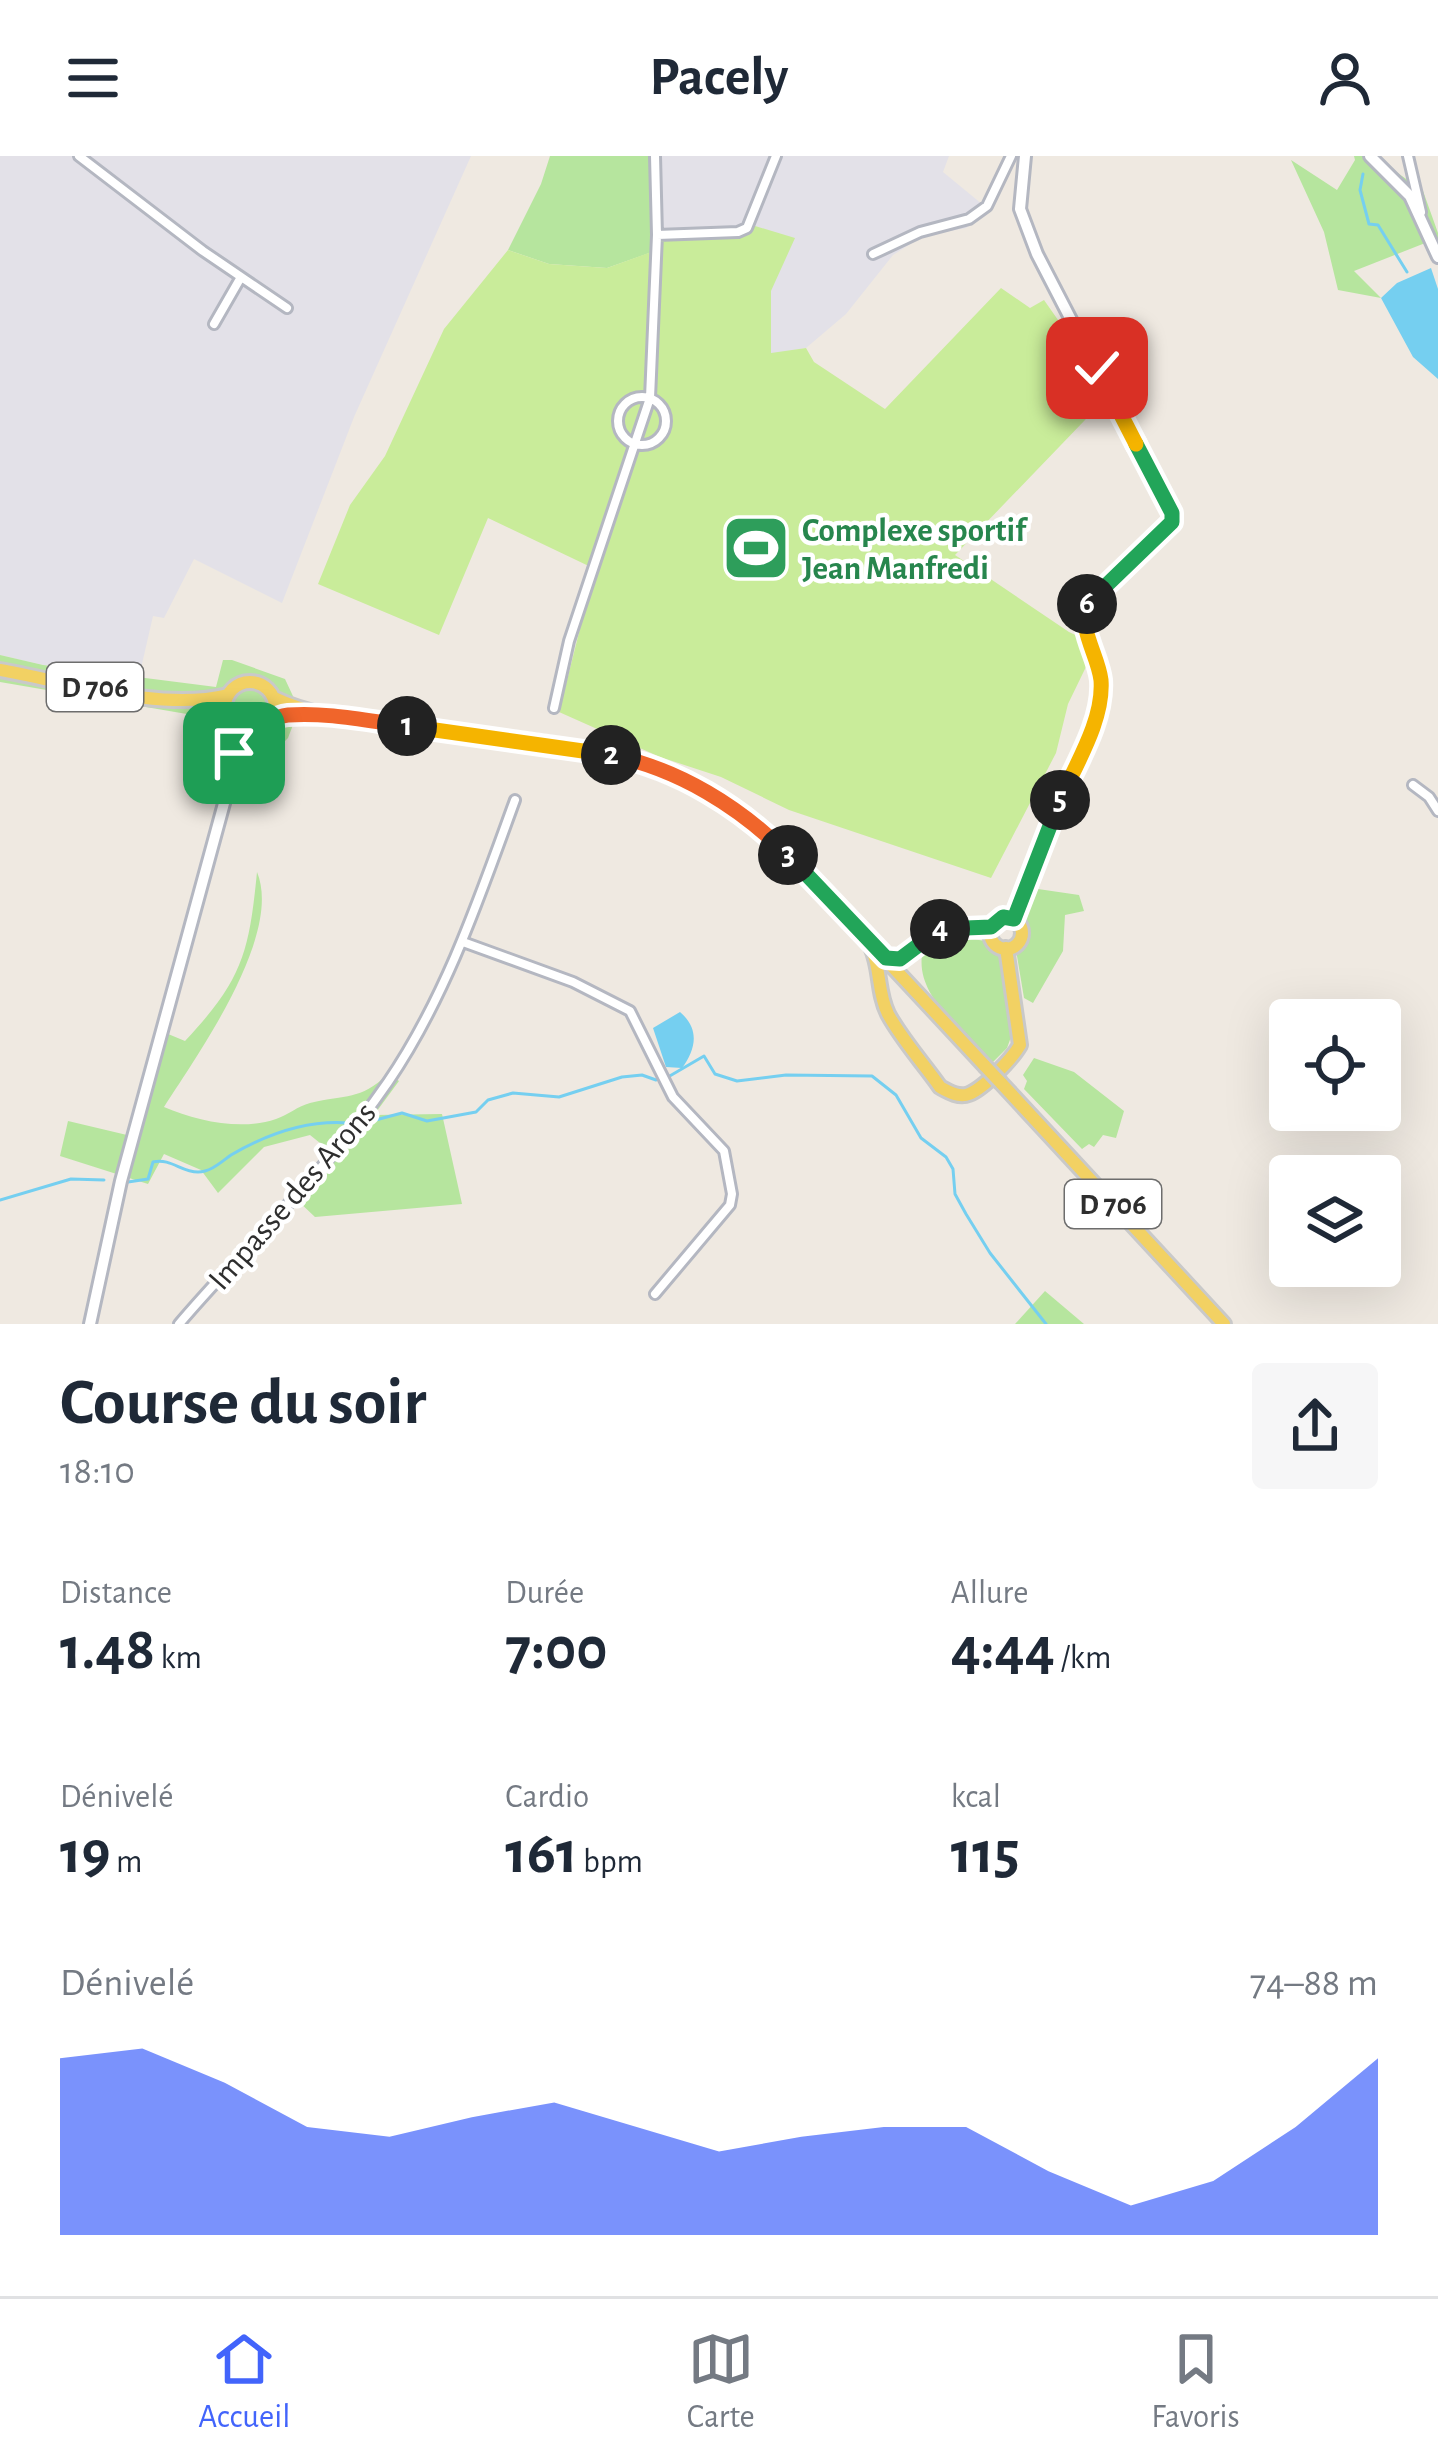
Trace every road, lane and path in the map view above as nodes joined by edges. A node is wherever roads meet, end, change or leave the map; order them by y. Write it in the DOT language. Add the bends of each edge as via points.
graph roads {
  1 [pos="80,156"];
  2 [pos="655,156"];
  3 [pos="776,156"];
  4 [pos="1011,156"];
  5 [pos="1025,156"];
  6 [pos="1370,156"];
  7 [pos="1408,156"];
  8 [pos="1410,169"];
  9 [pos="1398,182"];
  10 [pos="1420,214"];
  11 [pos="657,235"];
  12 [pos="873,254"];
  13 [pos="1438,257"];
  14 [pos="241,277"];
  15 [pos="287,308"];
  16 [pos="214,324"];
  17 [pos="650,398"];
  18 [pos="635,443"];
  19 [pos="0,670"];
  20 [pos="228,695"];
  21 [pos="274,698"];
  22 [pos="190,700"];
  23 [pos="554,708"];
  24 [pos="226,712"];
  25 [pos="330,716"];
  26 [pos="273,718"];
  27 [pos="235,726"];
  28 [pos="252,732"];
  29 [pos="232,773"];
  30 [pos="1413,784"];
  31 [pos="515,800"];
  32 [pos="1438,811"];
  33 [pos="1014,919"];
  34 [pos="991,927"];
  35 [pos="868,940"];
  36 [pos="463,942"];
  37 [pos="915,948"];
  38 [pos="1006,948"];
  39 [pos="886,958"];
  40 [pos="914,989"];
  41 [pos="884,1000"];
  42 [pos="655,1294"];
  43 [pos="90,1324"];
  44 [pos="179,1324"];
  45 [pos="1224,1324"];
  1 -- 14 [label="street"];
  2 -- 11 [label="street"];
  3 -- 11 [label="street" via="747,228"];
  4 -- 12 [label="street" via="987,206 969,219"];
  5 -- 33 [label="street" via="1020,209 1037,254 1173,517 1084,612 1100,696"];
  6 -- 9 [label="street"];
  7 -- 8 [label="street"];
  8 -- 9 [label="street"];
  8 -- 10 [label="street"];
  9 -- 10 [label="street"];
  10 -- 13 [label="street"];
  11 -- 17 [label="street"];
  14 -- 15 [label="street"];
  14 -- 16 [label="street"];
  17 -- 18 [label="street"];
  17 -- 18 [label="street" via="665,416 663,432"];
  17 -- 18 [label="street" via="635,398 620,413 623,435"];
  18 -- 23 [label="street"];
  19 -- 22 [label="main road, D 706"];
  20 -- 21 [label="main road" via="254,682"];
  20 -- 22 [label="main road, D 706"];
  20 -- 24 [label="main road"];
  21 -- 25 [label="main road, D 706"];
  21 -- 26 [label="main road"];
  22 -- 24 [label="main road, D 706"];
  24 -- 27 [label="main road"];
  25 -- 26 [label="main road, D 706"];
  25 -- 35 [label="main road, D 706" via="587,750 667,772 755,824"];
  26 -- 28 [label="main road"];
  27 -- 28 [label="main road"];
  27 -- 29 [label="street"];
  28 -- 29 [label="street"];
  29 -- 43 [label="street"];
  30 -- 32 [label="street"];
  31 -- 36 [label="street, Impasse des Arons"];
  33 -- 34 [label="main road"];
  33 -- 38 [label="main road" via="1022,937"];
  34 -- 37 [label="main road" via="942,928"];
  34 -- 38 [label="main road" via="993,942"];
  35 -- 39 [label="main road, D 706"];
  35 -- 41 [label="main road"];
  36 -- 42 [label="street" via="629,1010 673,1097 724,1151 730,1205"];
  36 -- 44 [label="street, Impasse des Arons" via="356,1126"];
  37 -- 39 [label="main road"];
  37 -- 40 [label="main road"];
  38 -- 41 [label="main road" via="1020,1046 969,1094 940,1087"];
  39 -- 40 [label="main road, D 706"];
  40 -- 41 [label="main road" via="896,985"];
  40 -- 45 [label="main road, D 706, bridge"];
}
